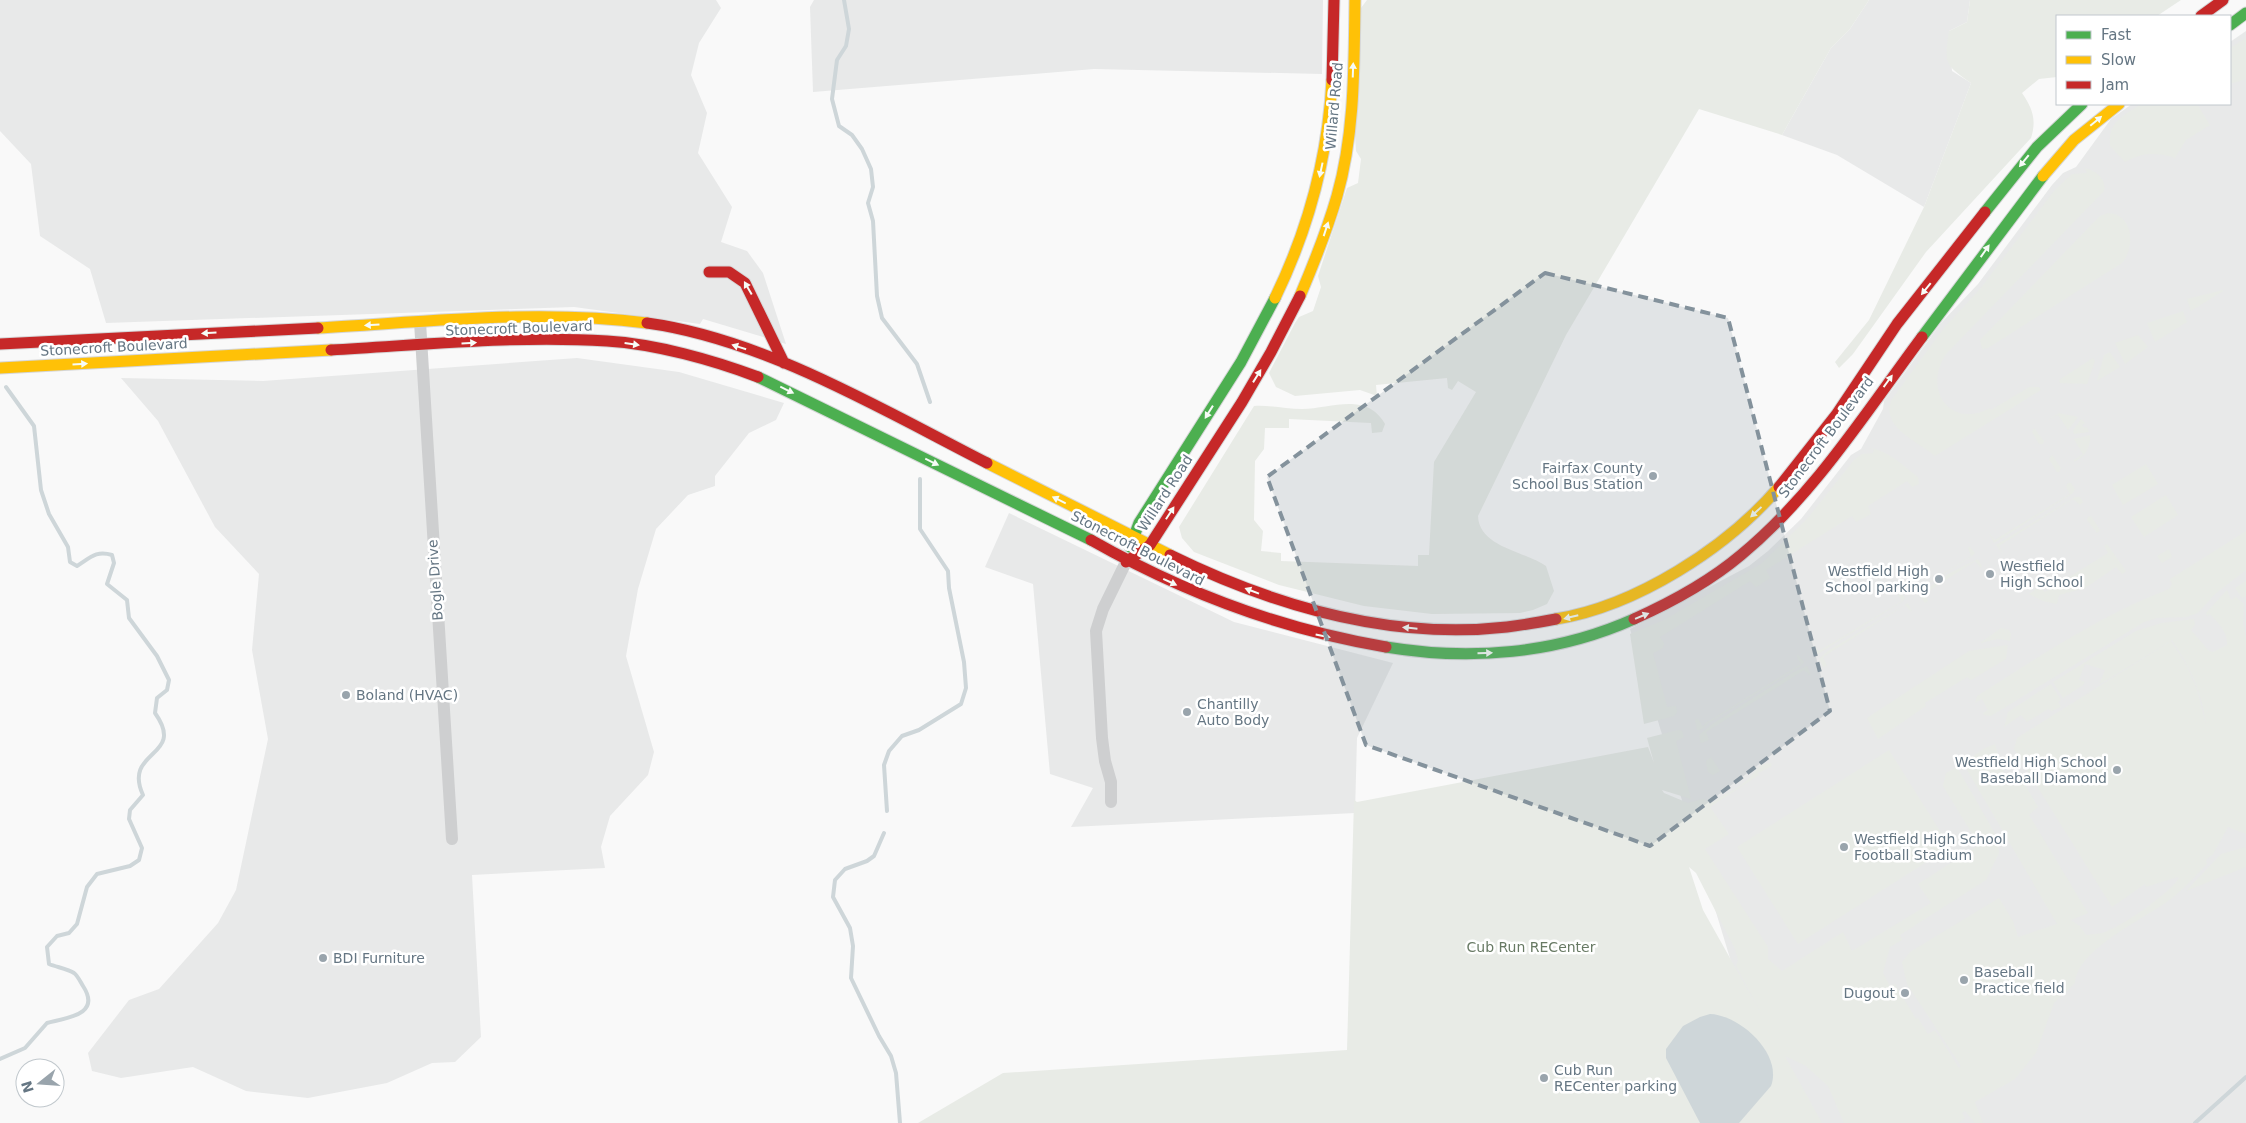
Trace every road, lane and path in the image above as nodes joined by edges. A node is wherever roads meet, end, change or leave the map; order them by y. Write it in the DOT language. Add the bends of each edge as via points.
graph roads {
  1 [pos="1334,0"];
  2 [pos="1355,0"];
  3 [pos="2223,0"];
  4 [pos="2246,13"];
  5 [pos="2202,15"];
  6 [pos="2231,24"];
  7 [pos="2081,105"];
  8 [pos="2118,105"];
  9 [pos="709,272"];
  10 [pos="420,322"];
  11 [pos="0,344"];
  12 [pos="421,346"];
  13 [pos="784,364"];
  14 [pos="0,368"];
  15 [pos="1132,536"];
  16 [pos="1150,545"];
  17 [pos="1126,562"];
  18 [pos="1111,802"];
  19 [pos="452,838"];
  1 -- 15 [label="main road, Willard Road, one-way" via="1327,138 1317,189 1300,239 1245,356"];
  16 -- 2 [label="main road, Willard Road, one-way" via="1264,366 1320,246 1337,194 1348,141"];
  3 -- 5 [label="main road"];
  4 -- 6 [label="main road"];
  7 -- 16 [label="main road, Stonecroft Boulevard, one-way" via="2057,124 2026,158 1891,332 1842,406 1770,499 1703,556 1651,586 1598,609 1539,624 1479,631 1412,628 1330,615 1266,596"];
  17 -- 8 [label="main road, Stonecroft Boulevard, one-way" via="1239,611 1318,635 1406,650 1470,654 1535,649 1650,613 1716,575 1782,518 1809,488 2050,166 2074,140"];
  13 -- 9 [label="main road, one-way" via="745,283 728,270"];
  10 -- 11 [label="main road, Stonecroft Boulevard, one-way"];
  10 -- 12 [label="street, Bogle Drive"];
  13 -- 10 [label="main road, Stonecroft Boulevard, one-way" via="708,337 654,324 603,318 529,317"];
  14 -- 12 [label="main road, Stonecroft Boulevard, one-way"];
  12 -- 17 [label="main road, Stonecroft Boulevard, one-way" via="542,339 609,341 648,346 711,361 770,382 1087,538"];
  12 -- 19 [label="street, Bogle Drive"];
  15 -- 13 [label="main road, Stonecroft Boulevard, one-way"];
  15 -- 16 [label="main road, Stonecroft Boulevard"];
  15 -- 17 [label="main road, Willard Road"];
  16 -- 17 [label="main road, Willard Road"];
  17 -- 18 [label="street" via="1096,631 1104,761 1111,782"];
}
